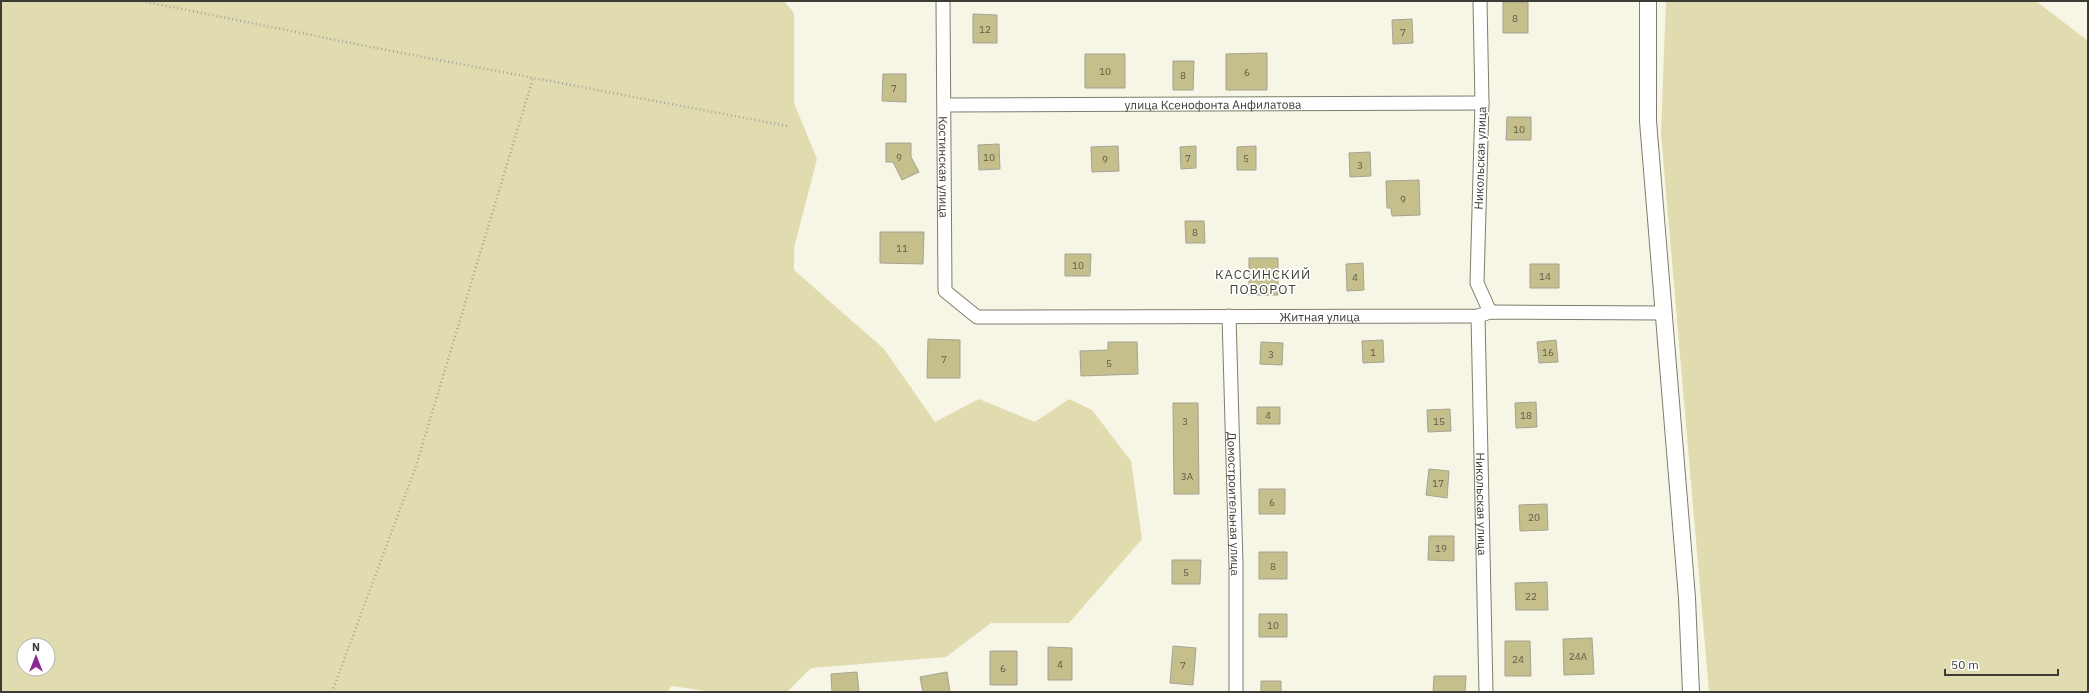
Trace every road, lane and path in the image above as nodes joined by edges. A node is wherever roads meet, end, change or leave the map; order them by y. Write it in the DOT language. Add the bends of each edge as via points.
graph roads {
  1 [pos="142,1"];
  2 [pos="943,1"];
  3 [pos="1480,1"];
  4 [pos="1648,1"];
  5 [pos="533,78"];
  6 [pos="1482,103"];
  7 [pos="944,105"];
  8 [pos="787,126"];
  9 [pos="1662,313"];
  10 [pos="1484,314"];
  11 [pos="1229,316"];
  12 [pos="977,317"];
  13 [pos="332,692"];
  14 [pos="1236,692"];
  15 [pos="1486,692"];
  16 [pos="1691,692"];
  1 -- 5 [label="path"];
  2 -- 7 [label="street, Костинская улица"];
  3 -- 6 [label="street, Никольская улица"];
  4 -- 9 [label="street" via="1648,121"];
  5 -- 8 [label="path"];
  5 -- 13 [label="path" via="416,466"];
  6 -- 7 [label="street, улица Ксенофонта Анфилатова"];
  6 -- 10 [label="street, Никольская улица" via="1477,283"];
  7 -- 12 [label="street, Костинская улица" via="945,291"];
  9 -- 10 [label="street, Житная улица"];
  9 -- 16 [label="street" via="1686,598"];
  10 -- 11 [label="street, Житная улица"];
  10 -- 15 [label="street, Никольская улица"];
  11 -- 12 [label="street, Житная улица"];
  11 -- 14 [label="street, Домостроительная улица" via="1236,565"];
}
